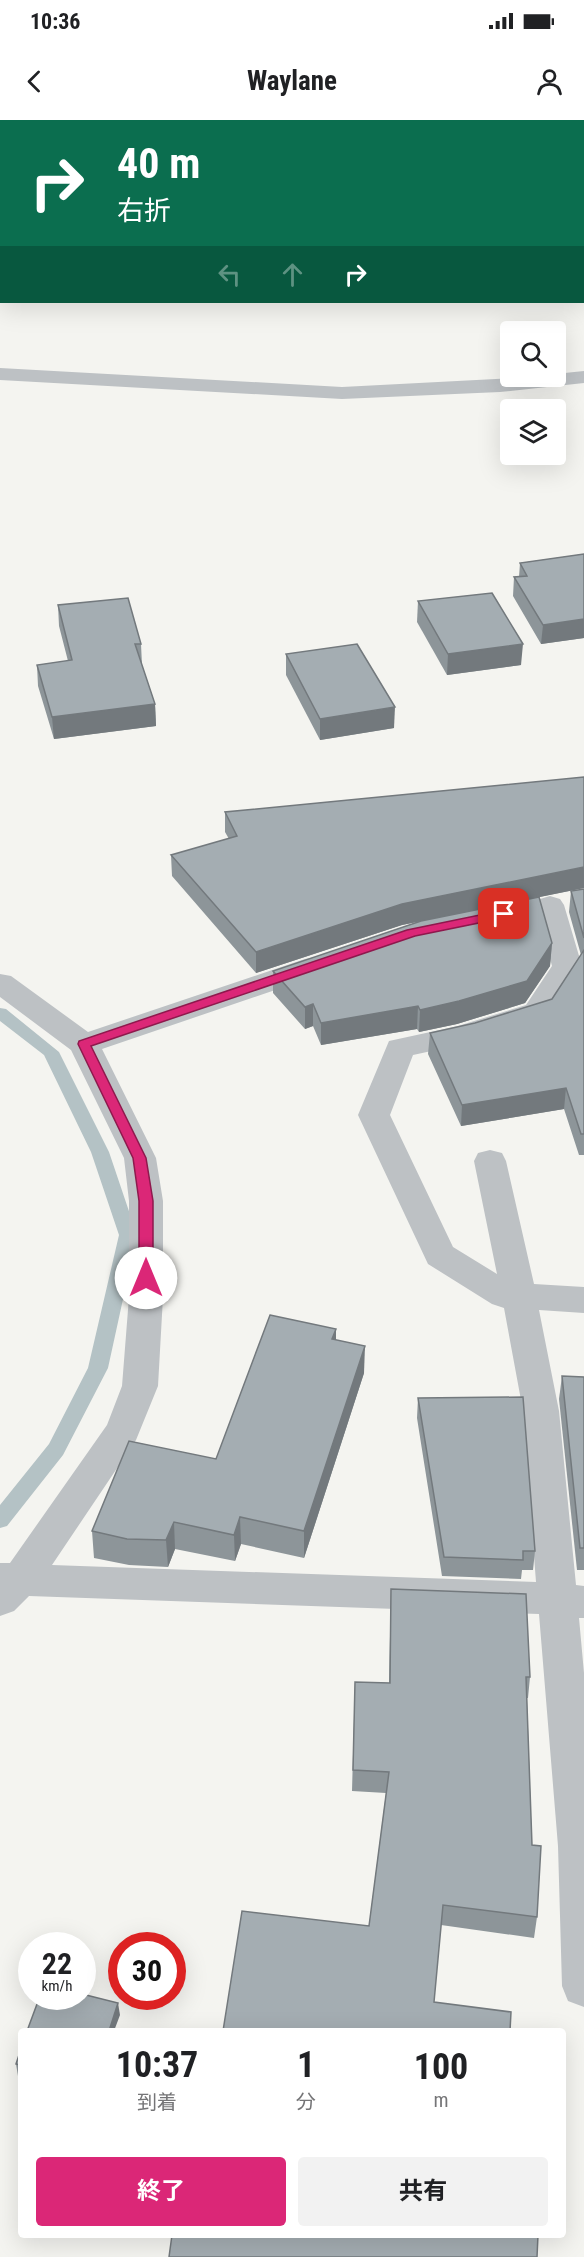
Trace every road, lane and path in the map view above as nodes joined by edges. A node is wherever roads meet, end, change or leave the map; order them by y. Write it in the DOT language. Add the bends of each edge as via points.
graph roads {
  1 [pos="0,374"];
  2 [pos="584,376"];
  3 [pos="550,905"];
  4 [pos="344,956"];
  5 [pos="0,983"];
  6 [pos="84,1044"];
  7 [pos="490,1161"];
  8 [pos="519,1296"];
  9 [pos="584,1300"];
  10 [pos="7,1586"];
  11 [pos="570,1601"];
  12 [pos="584,1986"];
  1 -- 2 [label="street" via="342,393 500,386"];
  3 -- 8 [label="street" via="567,966 537,1012 462,1035 400,1048 374,1115 440,1256 504,1295"];
  4 -- 6 [label="street"];
  5 -- 6 [label="street"];
  6 -- 10 [label="street" via="140,1158 146,1201 146,1297 140,1386 123,1430"];
  7 -- 8 [label="street"];
  8 -- 9 [label="street"];
  8 -- 11 [label="street"];
  10 -- 11 [label="street" via="495,1596"];
  11 -- 12 [label="street"];
}
